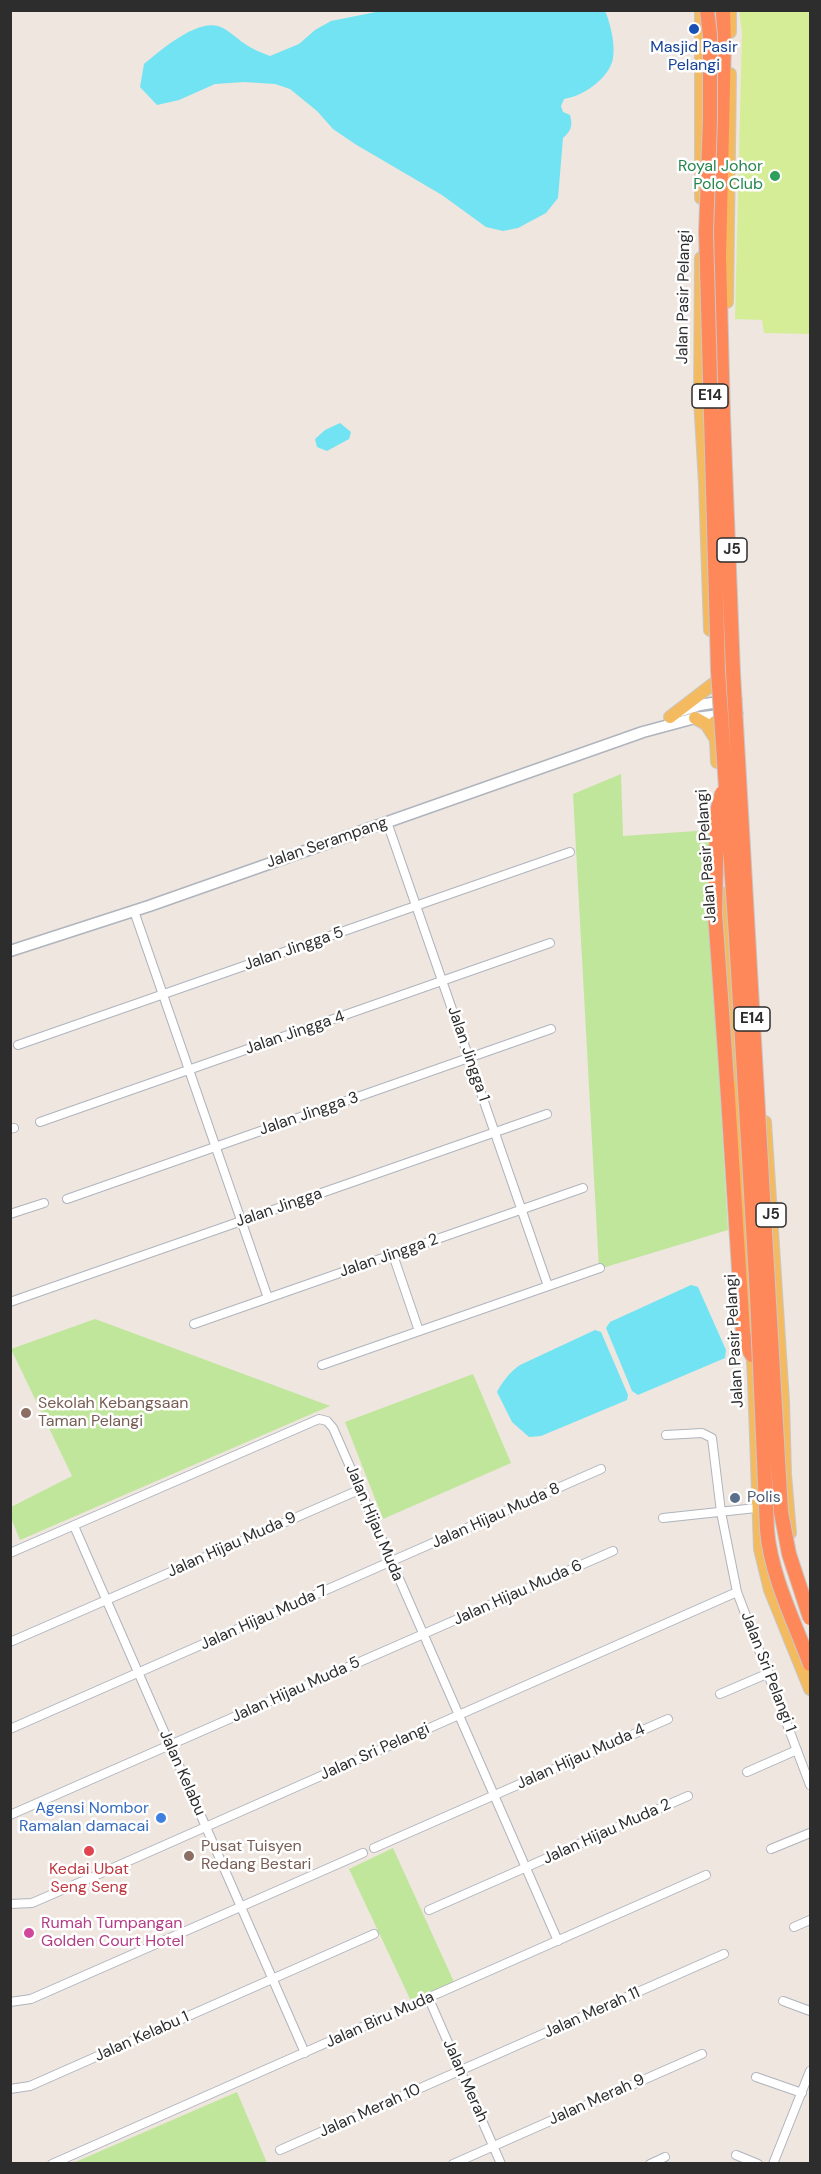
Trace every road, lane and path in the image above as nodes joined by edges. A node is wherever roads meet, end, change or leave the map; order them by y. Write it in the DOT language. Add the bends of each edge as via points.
graph roads {
  1 [pos="701,10"];
  2 [pos="707,10"];
  3 [pos="723,10"];
  4 [pos="730,10"];
  5 [pos="713,684"];
  6 [pos="736,699"];
  7 [pos="714,708"];
  8 [pos="737,713"];
  9 [pos="670,717"];
  10 [pos="695,718"];
  11 [pos="643,732"];
  12 [pos="716,740"];
  13 [pos="724,782"];
  14 [pos="387,822"];
  15 [pos="570,852"];
  16 [pos="416,906"];
  17 [pos="134,911"];
  18 [pos="550,943"];
  19 [pos="10,951"];
  20 [pos="442,981"];
  21 [pos="163,995"];
  22 [pos="551,1029"];
  23 [pos="18,1045"];
  24 [pos="469,1058"];
  25 [pos="189,1070"];
  26 [pos="547,1114"];
  27 [pos="40,1122"];
  28 [pos="495,1132"];
  29 [pos="216,1147"];
  30 [pos="583,1188"];
  31 [pos="67,1199"];
  32 [pos="44,1203"];
  33 [pos="522,1209"];
  34 [pos="10,1214"];
  35 [pos="242,1221"];
  36 [pos="393,1255"];
  37 [pos="600,1268"];
  38 [pos="548,1286"];
  39 [pos="268,1298"];
  40 [pos="10,1302"];
  41 [pos="194,1324"];
  42 [pos="419,1331"];
  43 [pos="752,1355"];
  44 [pos="322,1365"];
  45 [pos="666,1436"];
  46 [pos="601,1469"];
  47 [pos="359,1490"];
  48 [pos="788,1504"];
  49 [pos="758,1507"];
  50 [pos="721,1512"];
  51 [pos="663,1518"];
  52 [pos="74,1526"];
  53 [pos="613,1551"];
  54 [pos="10,1553"];
  55 [pos="391,1563"];
  56 [pos="737,1592"];
  57 [pos="106,1600"];
  58 [pos="810,1603"];
  59 [pos="810,1618"];
  60 [pos="423,1635"];
  61 [pos="10,1642"];
  62 [pos="810,1664"];
  63 [pos="138,1673"];
  64 [pos="769,1673"];
  65 [pos="810,1689"];
  66 [pos="720,1694"];
  67 [pos="458,1716"];
  68 [pos="668,1719"];
  69 [pos="10,1729"];
  70 [pos="169,1746"];
  71 [pos="797,1750"];
  72 [pos="747,1772"];
  73 [pos="810,1785"];
  74 [pos="494,1796"];
  75 [pos="688,1796"];
  76 [pos="10,1815"];
  77 [pos="206,1827"];
  78 [pos="810,1833"];
  79 [pos="374,1848"];
  80 [pos="771,1849"];
  81 [pos="363,1853"];
  82 [pos="525,1868"];
  83 [pos="706,1875"];
  84 [pos="10,1905"];
  85 [pos="241,1907"];
  86 [pos="429,1910"];
  87 [pos="810,1920"];
  88 [pos="794,1927"];
  89 [pos="374,1934"];
  90 [pos="558,1941"];
  91 [pos="724,1954"];
  92 [pos="273,1979"];
  93 [pos="429,1999"];
  94 [pos="783,2001"];
  95 [pos="10,2002"];
  96 [pos="810,2011"];
  97 [pos="305,2052"];
  98 [pos="702,2054"];
  99 [pos="460,2071"];
  100 [pos="810,2071"];
  101 [pos="756,2077"];
  102 [pos="10,2090"];
  103 [pos="802,2093"];
  104 [pos="493,2146"];
  105 [pos="280,2150"];
  106 [pos="736,2155"];
  107 [pos="665,2157"];
  108 [pos="52,2163"];
  109 [pos="453,2163"];
  110 [pos="501,2163"];
  111 [pos="650,2163"];
  112 [pos="758,2163"];
  113 [pos="773,2163"];
  1 -- 5 [label="main road, Jalan Pasir Pelangi / J5" via="700,399"];
  2 -- 13 [label="highway, E14, bridge" via="710,99 706,232"];
  3 -- 59 [label="highway, E14, bridge" via="719,257 745,897 781,1512 789,1554"];
  4 -- 6 [label="main road, J5" via="727,337"];
  5 -- 7 [label="main road, Jalan Pasir Pelangi / J5"];
  5 -- 9 [label="main road"];
  6 -- 7 [label="main road, Jalan Serampang"];
  6 -- 8 [label="main road, J5"];
  7 -- 8 [label="main road, Jalan Serampang"];
  7 -- 9 [label="main road, Jalan Serampang" via="689,708"];
  7 -- 10 [label="main road, Jalan Serampang"];
  7 -- 12 [label="main road, Jalan Pasir Pelangi / J5"];
  8 -- 48 [label="main road, J5" via="747,801"];
  9 -- 11 [label="main road, Jalan Serampang"];
  10 -- 11 [label="main road, Jalan Serampang"];
  10 -- 12 [label="main road" via="706,724"];
  11 -- 14 [label="main road, Jalan Serampang"];
  12 -- 43 [label="main road, Jalan Pasir Pelangi / J5"];
  13 -- 43 [label="highway, bridge" via="717,813 716,913 743,1333"];
  13 -- 62 [label="highway, E14, bridge" via="736,936 768,1543"];
  14 -- 16 [label="street, Jalan Jingga 1"];
  14 -- 17 [label="main road, Jalan Serampang"];
  15 -- 16 [label="street, Jalan Jingga 5"];
  16 -- 20 [label="street, Jalan Jingga 1"];
  16 -- 21 [label="street, Jalan Jingga 5"];
  17 -- 19 [label="main road, Jalan Serampang"];
  17 -- 21 [label="street"];
  18 -- 20 [label="street, Jalan Jingga 4"];
  20 -- 24 [label="street, Jalan Jingga 1"];
  20 -- 25 [label="street, Jalan Jingga 4"];
  21 -- 23 [label="street, Jalan Jingga 5"];
  21 -- 25 [label="street"];
  22 -- 24 [label="street, Jalan Jingga 3"];
  24 -- 28 [label="street, Jalan Jingga 1"];
  24 -- 29 [label="street, Jalan Jingga 3"];
  25 -- 27 [label="street, Jalan Jingga 4"];
  25 -- 29 [label="street"];
  26 -- 28 [label="street, Jalan Jingga"];
  28 -- 33 [label="street, Jalan Jingga 1"];
  28 -- 35 [label="street, Jalan Jingga"];
  29 -- 31 [label="street, Jalan Jingga 3"];
  29 -- 35 [label="street"];
  30 -- 33 [label="street, Jalan Jingga 2"];
  32 -- 34 [label="street"];
  33 -- 36 [label="street, Jalan Jingga 2"];
  33 -- 38 [label="street, Jalan Jingga 1"];
  35 -- 39 [label="street"];
  35 -- 40 [label="street, Jalan Jingga"];
  36 -- 39 [label="street, Jalan Jingga 2"];
  36 -- 42 [label="street"];
  37 -- 38 [label="street"];
  38 -- 42 [label="street"];
  39 -- 41 [label="street, Jalan Jingga 2"];
  42 -- 44 [label="street"];
  43 -- 49 [label="main road, Jalan Pasir Pelangi / J5"];
  45 -- 50 [label="street, Jalan Sri Pelangi 1" via="702,1433 712,1438"];
  46 -- 55 [label="street, Jalan Hijau Muda 8"];
  47 -- 52 [label="street, Jalan Hijau Muda" via="333,1428 320,1419"];
  47 -- 55 [label="street, Jalan Hijau Muda"];
  47 -- 57 [label="street, Jalan Hijau Muda 9"];
  48 -- 49 [label="street"];
  48 -- 58 [label="main road, J5" via="790,1533"];
  49 -- 50 [label="street"];
  49 -- 65 [label="main road, Jalan Pasir Pelangi / J5" via="764,1570"];
  50 -- 51 [label="street"];
  50 -- 56 [label="street, Jalan Sri Pelangi 1"];
  52 -- 54 [label="street, Jalan Hijau Muda"];
  52 -- 57 [label="street, Jalan Kelabu"];
  53 -- 60 [label="street, Jalan Hijau Muda 6"];
  55 -- 60 [label="street, Jalan Hijau Muda"];
  55 -- 63 [label="street, Jalan Hijau Muda 7"];
  56 -- 64 [label="street, Jalan Sri Pelangi 1"];
  56 -- 67 [label="street, Jalan Sri Pelangi"];
  57 -- 61 [label="street, Jalan Hijau Muda 9"];
  57 -- 63 [label="street, Jalan Kelabu"];
  60 -- 67 [label="street, Jalan Hijau Muda"];
  60 -- 70 [label="street, Jalan Hijau Muda 5"];
  63 -- 69 [label="street, Jalan Hijau Muda 7"];
  63 -- 70 [label="street, Jalan Kelabu"];
  64 -- 66 [label="street"];
  64 -- 71 [label="street, Jalan Sri Pelangi 1"];
  67 -- 74 [label="street, Jalan Hijau Muda"];
  67 -- 77 [label="street, Jalan Sri Pelangi"];
  68 -- 74 [label="street, Jalan Hijau Muda 4"];
  70 -- 76 [label="street, Jalan Hijau Muda 5"];
  70 -- 77 [label="street, Jalan Kelabu"];
  71 -- 72 [label="street"];
  71 -- 73 [label="street, Jalan Sri Pelangi 1"];
  74 -- 79 [label="street, Jalan Hijau Muda 4"];
  74 -- 82 [label="street, Jalan Hijau Muda"];
  75 -- 82 [label="street, Jalan Hijau Muda 2"];
  77 -- 84 [label="street, Jalan Sri Pelangi" via="32,1903"];
  77 -- 85 [label="street, Jalan Kelabu"];
  78 -- 80 [label="street"];
  81 -- 85 [label="street"];
  82 -- 86 [label="street, Jalan Hijau Muda 2"];
  82 -- 90 [label="street, Jalan Hijau Muda"];
  83 -- 90 [label="street, Jalan Biru Muda"];
  85 -- 92 [label="street, Jalan Kelabu"];
  85 -- 95 [label="street" via="31,1999"];
  87 -- 88 [label="street"];
  89 -- 92 [label="street, Jalan Kelabu 1"];
  90 -- 93 [label="street, Jalan Biru Muda"];
  91 -- 99 [label="street, Jalan Merah 11"];
  92 -- 97 [label="street, Jalan Kelabu"];
  92 -- 102 [label="street, Jalan Kelabu 1" via="30,2086"];
  93 -- 97 [label="street, Jalan Biru Muda"];
  93 -- 99 [label="street, Jalan Merah"];
  94 -- 96 [label="street"];
  97 -- 108 [label="street, Jalan Biru Muda"];
  98 -- 104 [label="street, Jalan Merah 9"];
  99 -- 104 [label="street, Jalan Merah"];
  99 -- 105 [label="street, Jalan Merah 10"];
  100 -- 103 [label="street"];
  101 -- 103 [label="street"];
  103 -- 113 [label="street"];
  104 -- 109 [label="street, Jalan Merah 9"];
  104 -- 110 [label="street, Jalan Merah"];
  106 -- 112 [label="street"];
  107 -- 111 [label="street"];
}
